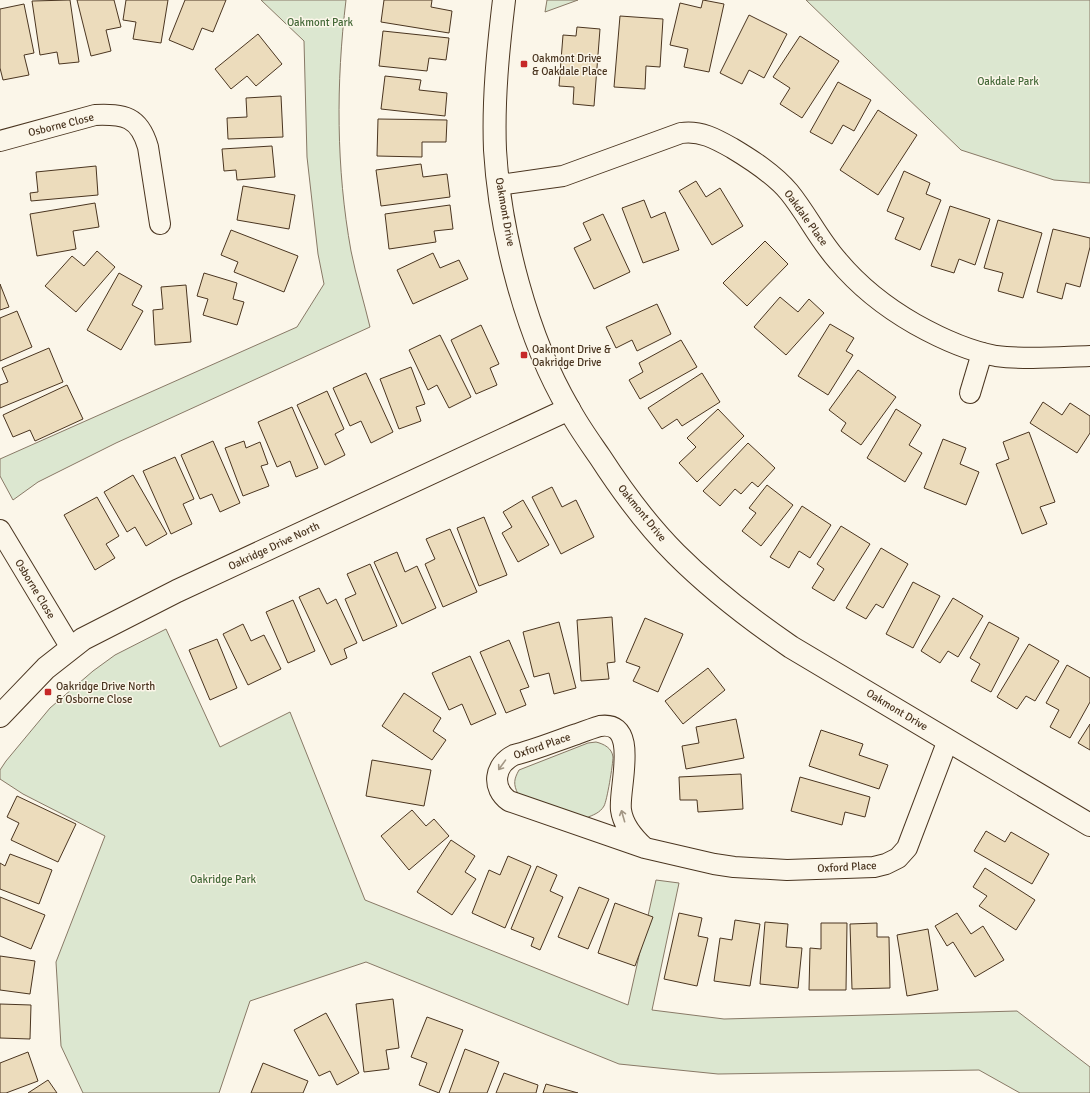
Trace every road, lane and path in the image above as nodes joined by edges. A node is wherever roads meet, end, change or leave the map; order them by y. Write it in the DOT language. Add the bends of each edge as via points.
graph roads {
  1 [pos="504,0"];
  2 [pos="0,141"];
  3 [pos="499,185"];
  4 [pos="160,224"];
  5 [pos="982,353"];
  6 [pos="1090,356"];
  7 [pos="970,393"];
  8 [pos="569,409"];
  9 [pos="0,530"];
  10 [pos="71,648"];
  11 [pos="0,716"];
  12 [pos="948,740"];
  13 [pos="1090,826"];
  14 [pos="645,848"];
  1 -- 3 [label="street, Oakmont Drive" via="496,91"];
  2 -- 4 [label="street, Osborne Close" via="95,116 128,118 142,129 148,147"];
  3 -- 5 [label="street, Oakdale Place" via="563,176 681,133 702,134 716,139 773,176 788,192 837,260 870,292 914,324 962,347"];
  3 -- 8 [label="street, Oakmont Drive" via="525,305 537,341"];
  5 -- 6 [label="street, Oakdale Place" via="1016,358"];
  5 -- 7 [label="street"];
  8 -- 10 [label="street, Oakridge Drive North" via="177,591 83,639"];
  8 -- 12 [label="street, Oakmont Drive" via="631,502 676,554 725,599 790,647"];
  9 -- 10 [label="street, Osborne Close"];
  10 -- 11 [label="street, Oakridge Drive North" via="46,668"];
  12 -- 13 [label="street, Oakmont Drive"];
  12 -- 14 [label="street, Oxford Place" via="907,848 898,858 886,864 861,868 757,869 714,864"];
  14 -- 14 [label="street, Oxford Place, one-way" via="629,831 622,817 626,747 623,736 614,729 599,726 514,755 500,766 498,788 502,796 509,801"];
}
